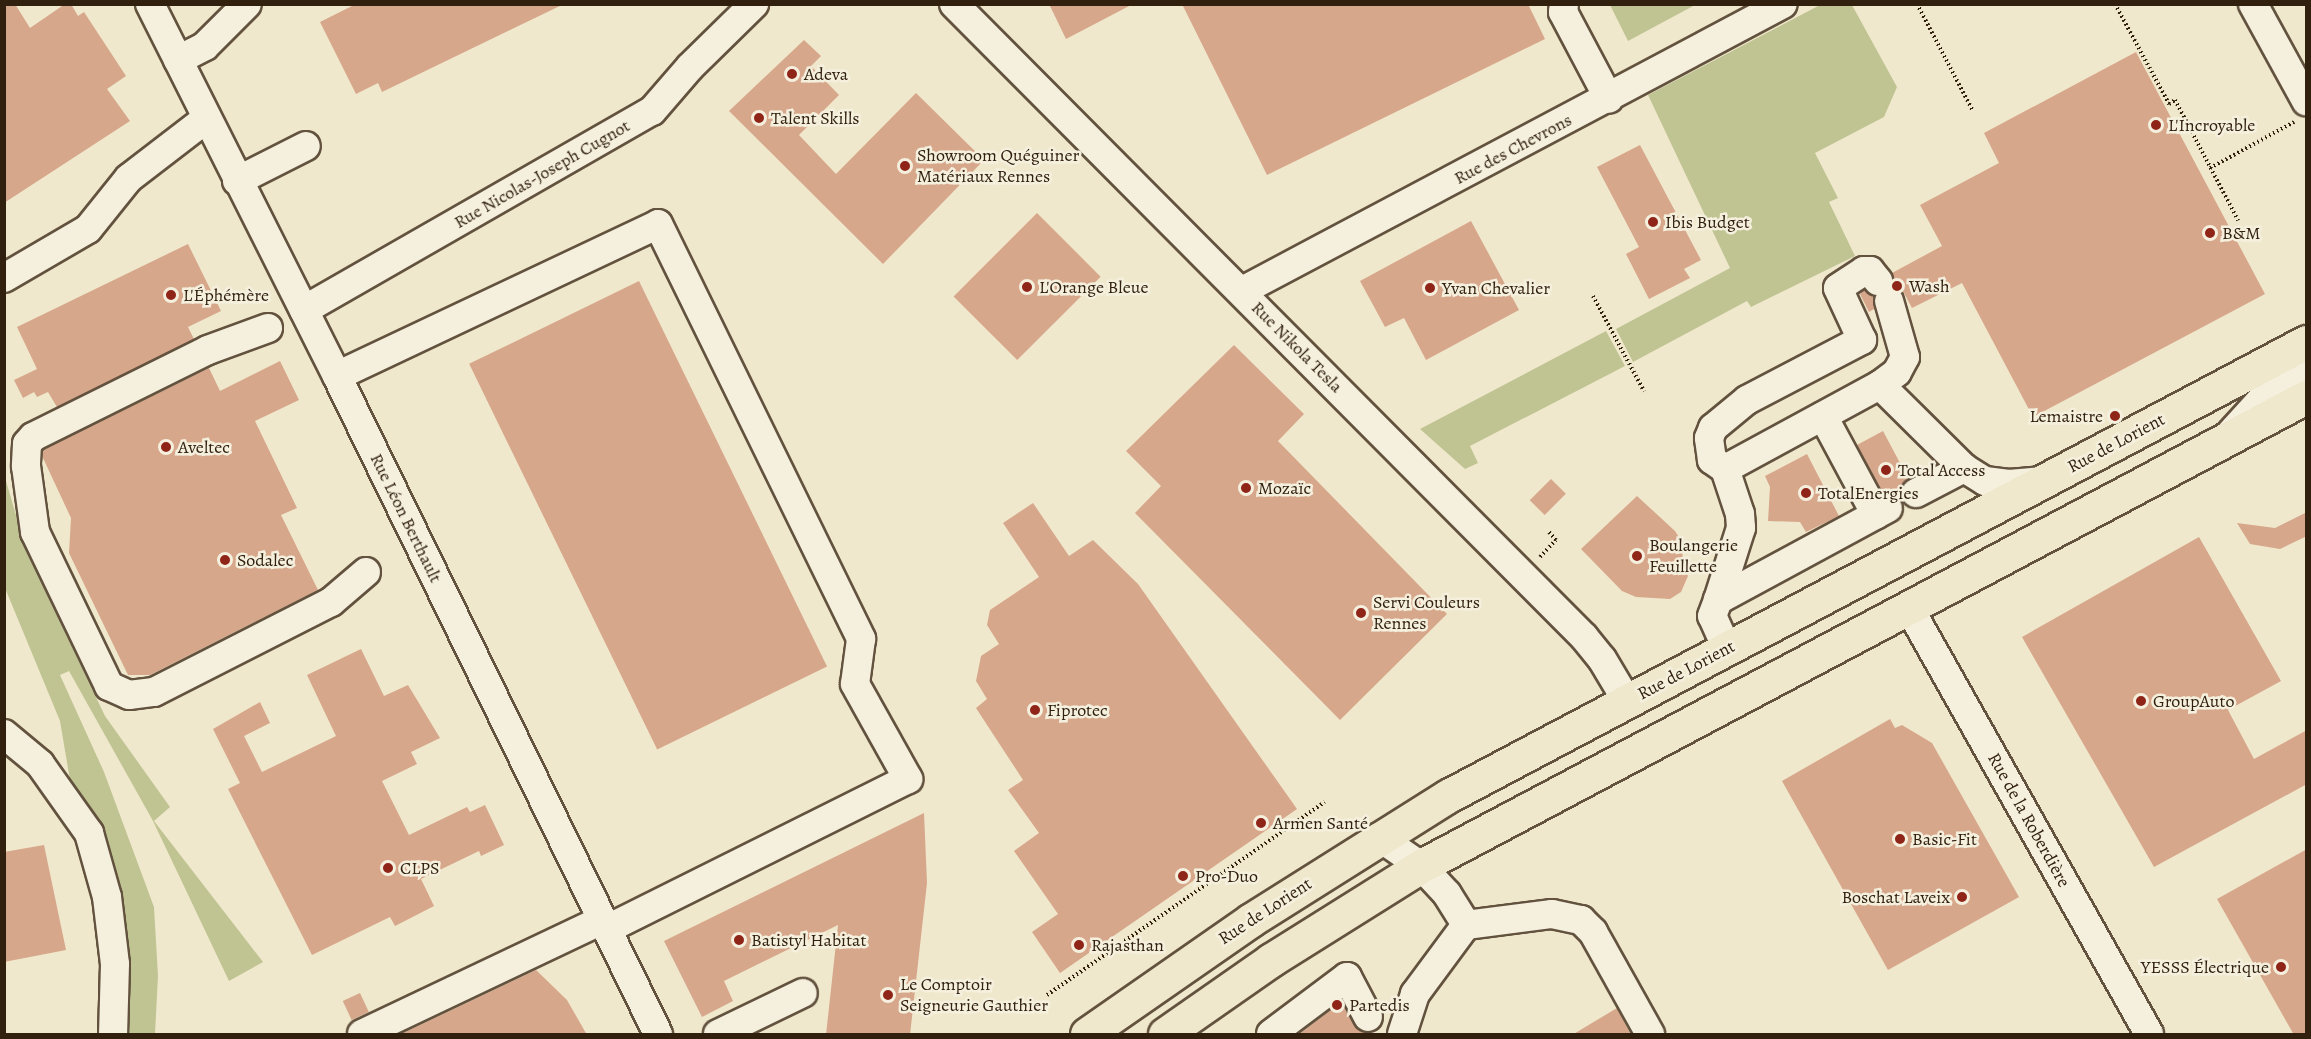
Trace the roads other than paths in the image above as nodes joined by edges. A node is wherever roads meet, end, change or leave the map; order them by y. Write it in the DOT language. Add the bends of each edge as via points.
graph roads {
  1 [pos="150,4"];
  2 [pos="247,4"];
  3 [pos="754,4"];
  4 [pos="954,4"];
  5 [pos="1564,4"];
  6 [pos="1783,4"];
  7 [pos="2253,4"];
  8 [pos="177,60"];
  9 [pos="1610,99"];
  10 [pos="2301,111"];
  11 [pos="206,119"];
  12 [pos="306,146"];
  13 [pos="237,181"];
  14 [pos="4,278"];
  15 [pos="1242,291"];
  16 [pos="304,310"];
  17 [pos="268,327"];
  18 [pos="1862,340"];
  19 [pos="2307,342"];
  20 [pos="1905,357"];
  21 [pos="2307,370"];
  22 [pos="337,376"];
  23 [pos="1880,385"];
  24 [pos="2307,397"];
  25 [pos="1823,416"];
  26 [pos="2225,439"];
  27 [pos="1964,468"];
  28 [pos="1725,469"];
  29 [pos="2046,480"];
  30 [pos="1916,494"];
  31 [pos="366,572"];
  32 [pos="1718,600"];
  33 [pos="1908,606"];
  34 [pos="1726,649"];
  35 [pos="1627,701"];
  36 [pos="4,734"];
  37 [pos="1379,837"];
  38 [pos="1421,866"];
  39 [pos="604,924"];
  40 [pos="1466,925"];
  41 [pos="803,993"];
  42 [pos="1368,1017"];
  43 [pos="113,1035"];
  44 [pos="362,1035"];
  45 [pos="658,1035"];
  46 [pos="718,1035"];
  47 [pos="1088,1035"];
  48 [pos="1164,1035"];
  49 [pos="1271,1035"];
  50 [pos="1402,1035"];
  51 [pos="1650,1035"];
  52 [pos="2149,1035"];
  1 -- 8 [label="street, Rue Léon Berthault"];
  2 -- 8 [label="street" via="205,46"];
  3 -- 16 [label="street, Rue Nicolas-Joseph Cugnot" via="652,111"];
  4 -- 15 [label="street, Rue Nikola Tesla"];
  5 -- 9 [label="street" via="1563,12"];
  6 -- 9 [label="street, Rue des Chevrons"];
  7 -- 10 [label="street"];
  8 -- 11 [label="street, Rue Léon Berthault"];
  9 -- 15 [label="street, Rue des Chevrons"];
  11 -- 13 [label="street, Rue Léon Berthault"];
  11 -- 14 [label="street" via="129,178 88,229"];
  12 -- 13 [label="street"];
  13 -- 16 [label="street, Rue Léon Berthault"];
  15 -- 35 [label="street, Rue Nikola Tesla" via="1584,638 1602,659"];
  16 -- 22 [label="street, Rue Léon Berthault"];
  17 -- 31 [label="street" via="208,350 33,437 27,444 26,466 35,532 109,686 129,695 154,692 332,602"];
  18 -- 20 [label="street"];
  18 -- 20 [label="street" via="1838,288 1870,271 1883,291"];
  18 -- 28 [label="street" via="1747,400 1719,420 1709,438 1709,449 1712,460"];
  19 -- 29 [label="main road, Rue de Lorient"];
  20 -- 23 [label="street" via="1896,372"];
  21 -- 26 [label="street" via="2272,388"];
  22 -- 39 [label="street, Rue Léon Berthault"];
  22 -- 39 [label="street" via="658,224 861,639 855,684 908,779"];
  23 -- 25 [label="street"];
  23 -- 27 [label="street"];
  24 -- 26 [label="main road"];
  25 -- 28 [label="street"];
  25 -- 32 [label="street" via="1882,512"];
  26 -- 33 [label="main road"];
  27 -- 29 [label="street" via="1986,481 2009,484"];
  27 -- 30 [label="street"];
  28 -- 32 [label="street" via="1741,528"];
  29 -- 34 [label="main road, Rue de Lorient"];
  32 -- 34 [label="street" via="1712,616"];
  33 -- 38 [label="main road"];
  33 -- 52 [label="street, Rue de la Roberdière"];
  34 -- 35 [label="main road, Rue de Lorient"];
  35 -- 37 [label="main road, Rue de Lorient"];
  36 -- 43 [label="street" via="40,764 89,833 109,919 114,964"];
  37 -- 38 [label="street"];
  37 -- 47 [label="main road, Rue de Lorient" via="1251,920"];
  38 -- 40 [label="street" via="1447,894"];
  38 -- 48 [label="main road" via="1271,960"];
  39 -- 44 [label="street"];
  39 -- 45 [label="street, Rue Léon Berthault"];
  40 -- 50 [label="street" via="1415,994"];
  40 -- 51 [label="street" via="1552,914 1581,920 1593,932"];
  41 -- 46 [label="street"];
  42 -- 49 [label="street" via="1347,977"];
}
